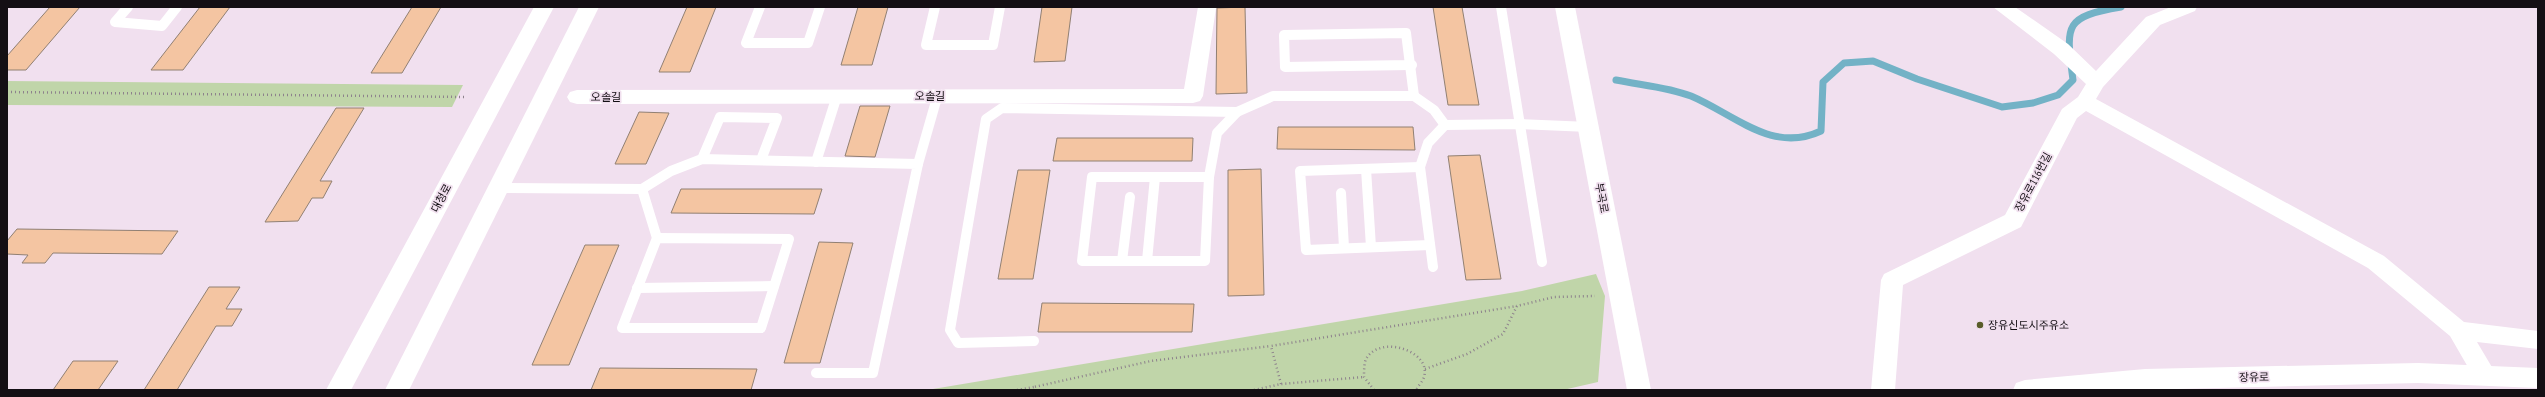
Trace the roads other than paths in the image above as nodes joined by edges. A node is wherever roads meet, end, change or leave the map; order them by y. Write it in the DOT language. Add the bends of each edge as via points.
graph roads {
  1 [pos="128,7"];
  2 [pos="177,7"];
  3 [pos="544,7"];
  4 [pos="589,7"];
  5 [pos="760,7"];
  6 [pos="820,7"];
  7 [pos="935,7"];
  8 [pos="1000,7"];
  9 [pos="1501,7"];
  10 [pos="1565,7"];
  11 [pos="2002,7"];
  12 [pos="2188,7"];
  13 [pos="1206,8"];
  14 [pos="1412,65"];
  15 [pos="2096,83"];
  16 [pos="1414,96"];
  17 [pos="577,97"];
  18 [pos="835,102"];
  19 [pos="936,102"];
  20 [pos="2085,102"];
  21 [pos="1237,112"];
  22 [pos="1520,124"];
  23 [pos="1445,126"];
  24 [pos="1589,127"];
  25 [pos="702,159"];
  26 [pos="761,160"];
  27 [pos="816,162"];
  28 [pos="918,164"];
  29 [pos="1420,167"];
  30 [pos="1366,169"];
  31 [pos="1155,177"];
  32 [pos="1209,177"];
  33 [pos="499,188"];
  34 [pos="642,189"];
  35 [pos="1341,193"];
  36 [pos="1130,197"];
  37 [pos="657,238"];
  38 [pos="1430,245"];
  39 [pos="1371,247"];
  40 [pos="1344,248"];
  41 [pos="1122,261"];
  42 [pos="1147,261"];
  43 [pos="1542,262"];
  44 [pos="1434,267"];
  45 [pos="774,286"];
  46 [pos="637,288"];
  47 [pos="2458,330"];
  48 [pos="2538,340"];
  49 [pos="1034,341"];
  50 [pos="816,373"];
  51 [pos="2484,374"];
  52 [pos="2538,378"];
  53 [pos="338,390"];
  54 [pos="397,390"];
  55 [pos="1639,390"];
  56 [pos="1883,390"];
  57 [pos="2025,390"];
  1 -- 2 [label="lane" via="115,22 162,26"];
  3 -- 53 [label="main road, 대청로"];
  4 -- 33 [label="main road"];
  5 -- 6 [label="lane" via="746,43 808,43"];
  7 -- 8 [label="lane" via="926,45 993,45"];
  9 -- 22 [label="lane"];
  10 -- 24 [label="main road, 부곡로"];
  11 -- 15 [label="street" via="2061,49"];
  12 -- 15 [label="street, 장유로116번길" via="2153,21"];
  13 -- 17 [label="street, 오솔길" via="1194,96"];
  14 -- 14 [label="lane" via="1406,33 1284,35 1285,67"];
  14 -- 16 [label="lane"];
  15 -- 20 [label="street, 장유로116번길"];
  16 -- 21 [label="lane" via="1273,96"];
  16 -- 23 [label="lane" via="1434,110"];
  18 -- 27 [label="lane"];
  19 -- 28 [label="lane"];
  20 -- 47 [label="street" via="2376,262"];
  20 -- 56 [label="street, 장유로116번길" via="2069,114 2013,221 1892,280"];
  21 -- 32 [label="lane" via="1217,133"];
  21 -- 49 [label="lane" via="1002,108 986,119 950,330 958,343"];
  22 -- 23 [label="lane"];
  22 -- 24 [label="lane"];
  22 -- 43 [label="lane"];
  23 -- 29 [label="lane" via="1428,143"];
  24 -- 55 [label="main road, 부곡로"];
  25 -- 26 [label="lane"];
  25 -- 26 [label="lane" via="720,117 777,118"];
  25 -- 34 [label="lane" via="671,171"];
  26 -- 27 [label="lane"];
  27 -- 28 [label="lane"];
  28 -- 50 [label="lane" via="873,373"];
  29 -- 30 [label="lane"];
  29 -- 38 [label="lane"];
  30 -- 39 [label="lane"];
  30 -- 40 [label="lane" via="1300,171 1306,250"];
  31 -- 32 [label="lane"];
  31 -- 41 [label="lane" via="1092,177 1082,261"];
  31 -- 42 [label="lane"];
  32 -- 42 [label="lane" via="1205,261"];
  33 -- 34 [label="lane"];
  33 -- 54 [label="main road"];
  34 -- 37 [label="lane"];
  35 -- 40 [label="lane"];
  36 -- 41 [label="lane"];
  37 -- 45 [label="lane" via="789,239"];
  37 -- 46 [label="lane"];
  38 -- 39 [label="lane"];
  38 -- 44 [label="lane"];
  39 -- 40 [label="lane"];
  41 -- 42 [label="lane"];
  45 -- 46 [label="lane"];
  45 -- 46 [label="lane" via="761,328 622,328"];
  47 -- 48 [label="street"];
  47 -- 51 [label="street"];
  51 -- 52 [label="main road, 장유로"];
  51 -- 57 [label="main road, 장유로" via="2145,379"];
}
